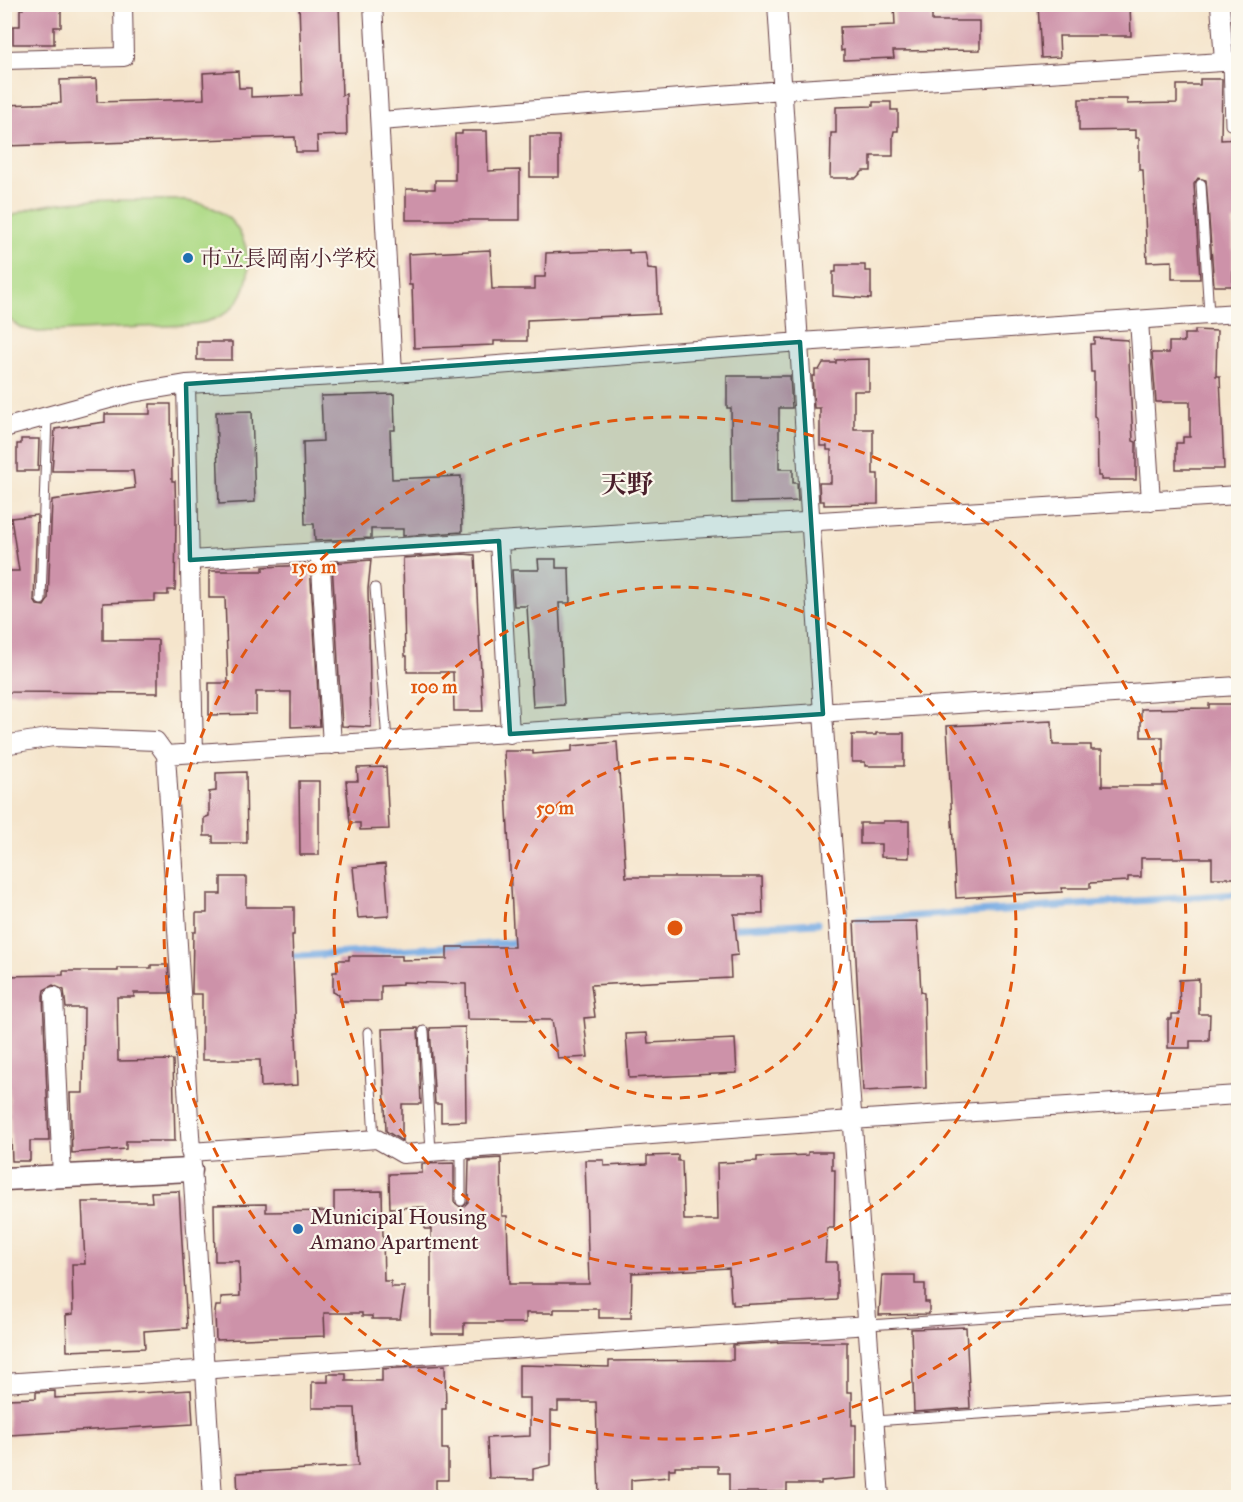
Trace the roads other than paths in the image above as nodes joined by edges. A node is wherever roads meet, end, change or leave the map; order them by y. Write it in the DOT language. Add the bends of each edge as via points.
graph roads {
  1 [pos="123,4"];
  2 [pos="373,4"];
  3 [pos="777,4"];
  4 [pos="1220,4"];
  5 [pos="4,60"];
  6 [pos="1230,62"];
  7 [pos="783,90"];
  8 [pos="380,121"];
  9 [pos="1230,126"];
  10 [pos="1201,184"];
  11 [pos="1239,313"];
  12 [pos="1209,315"];
  13 [pos="1139,320"];
  14 [pos="800,342"];
  15 [pos="393,373"];
  16 [pos="186,384"];
  17 [pos="47,416"];
  18 [pos="4,428"];
  19 [pos="1239,495"];
  20 [pos="1151,501"];
  21 [pos="811,523"];
  22 [pos="499,541"];
  23 [pos="320,552"];
  24 [pos="190,560"];
  25 [pos="375,588"];
  26 [pos="41,600"];
  27 [pos="1239,686"];
  28 [pos="823,714"];
  29 [pos="510,734"];
  30 [pos="387,741"];
  31 [pos="4,745"];
  32 [pos="332,745"];
  33 [pos="194,753"];
  34 [pos="166,755"];
  35 [pos="54,996"];
  36 [pos="424,1031"];
  37 [pos="368,1032"];
  38 [pos="1239,1095"];
  39 [pos="852,1120"];
  40 [pos="374,1140"];
  41 [pos="461,1150"];
  42 [pos="431,1152"];
  43 [pos="191,1161"];
  44 [pos="62,1176"];
  45 [pos="4,1179"];
  46 [pos="461,1202"];
  47 [pos="1239,1300"];
  48 [pos="869,1325"];
  49 [pos="207,1370"];
  50 [pos="4,1383"];
  51 [pos="1239,1397"];
  52 [pos="874,1421"];
  53 [pos="213,1497"];
  54 [pos="880,1497"];
  1 -- 5 [label="street" via="124,57"];
  2 -- 8 [label="street"];
  3 -- 7 [label="street"];
  4 -- 6 [label="street"];
  6 -- 7 [label="street"];
  6 -- 9 [label="lane"];
  7 -- 8 [label="street"];
  7 -- 14 [label="street"];
  8 -- 15 [label="street"];
  10 -- 12 [label="lane"];
  11 -- 12 [label="street"];
  12 -- 13 [label="street"];
  13 -- 14 [label="street"];
  13 -- 20 [label="street"];
  14 -- 15 [label="street"];
  14 -- 21 [label="street"];
  15 -- 16 [label="street"];
  16 -- 17 [label="street" via="127,394"];
  16 -- 24 [label="street"];
  17 -- 18 [label="street"];
  17 -- 26 [label="lane"];
  19 -- 20 [label="street"];
  20 -- 21 [label="street"];
  21 -- 22 [label="street"];
  21 -- 28 [label="street"];
  22 -- 23 [label="street"];
  22 -- 29 [label="street"];
  23 -- 24 [label="street"];
  23 -- 32 [label="street"];
  24 -- 33 [label="street"];
  25 -- 30 [label="lane"];
  27 -- 28 [label="street"];
  28 -- 29 [label="street"];
  28 -- 39 [label="street"];
  29 -- 30 [label="street"];
  30 -- 32 [label="street"];
  31 -- 34 [label="street" via="52,737 156,741"];
  32 -- 33 [label="street"];
  33 -- 34 [label="street"];
  34 -- 43 [label="street"];
  35 -- 44 [label="street"];
  36 -- 42 [label="lane"];
  37 -- 40 [label="lane"];
  38 -- 39 [label="street"];
  39 -- 41 [label="street"];
  39 -- 48 [label="street"];
  40 -- 42 [label="street" via="403,1154"];
  40 -- 43 [label="street"];
  41 -- 42 [label="street"];
  41 -- 46 [label="lane"];
  43 -- 44 [label="street"];
  43 -- 49 [label="street"];
  44 -- 45 [label="street"];
  47 -- 48 [label="lane"];
  48 -- 49 [label="street"];
  48 -- 52 [label="street"];
  49 -- 50 [label="street"];
  49 -- 53 [label="street"];
  51 -- 52 [label="lane"];
  52 -- 54 [label="street"];
}
